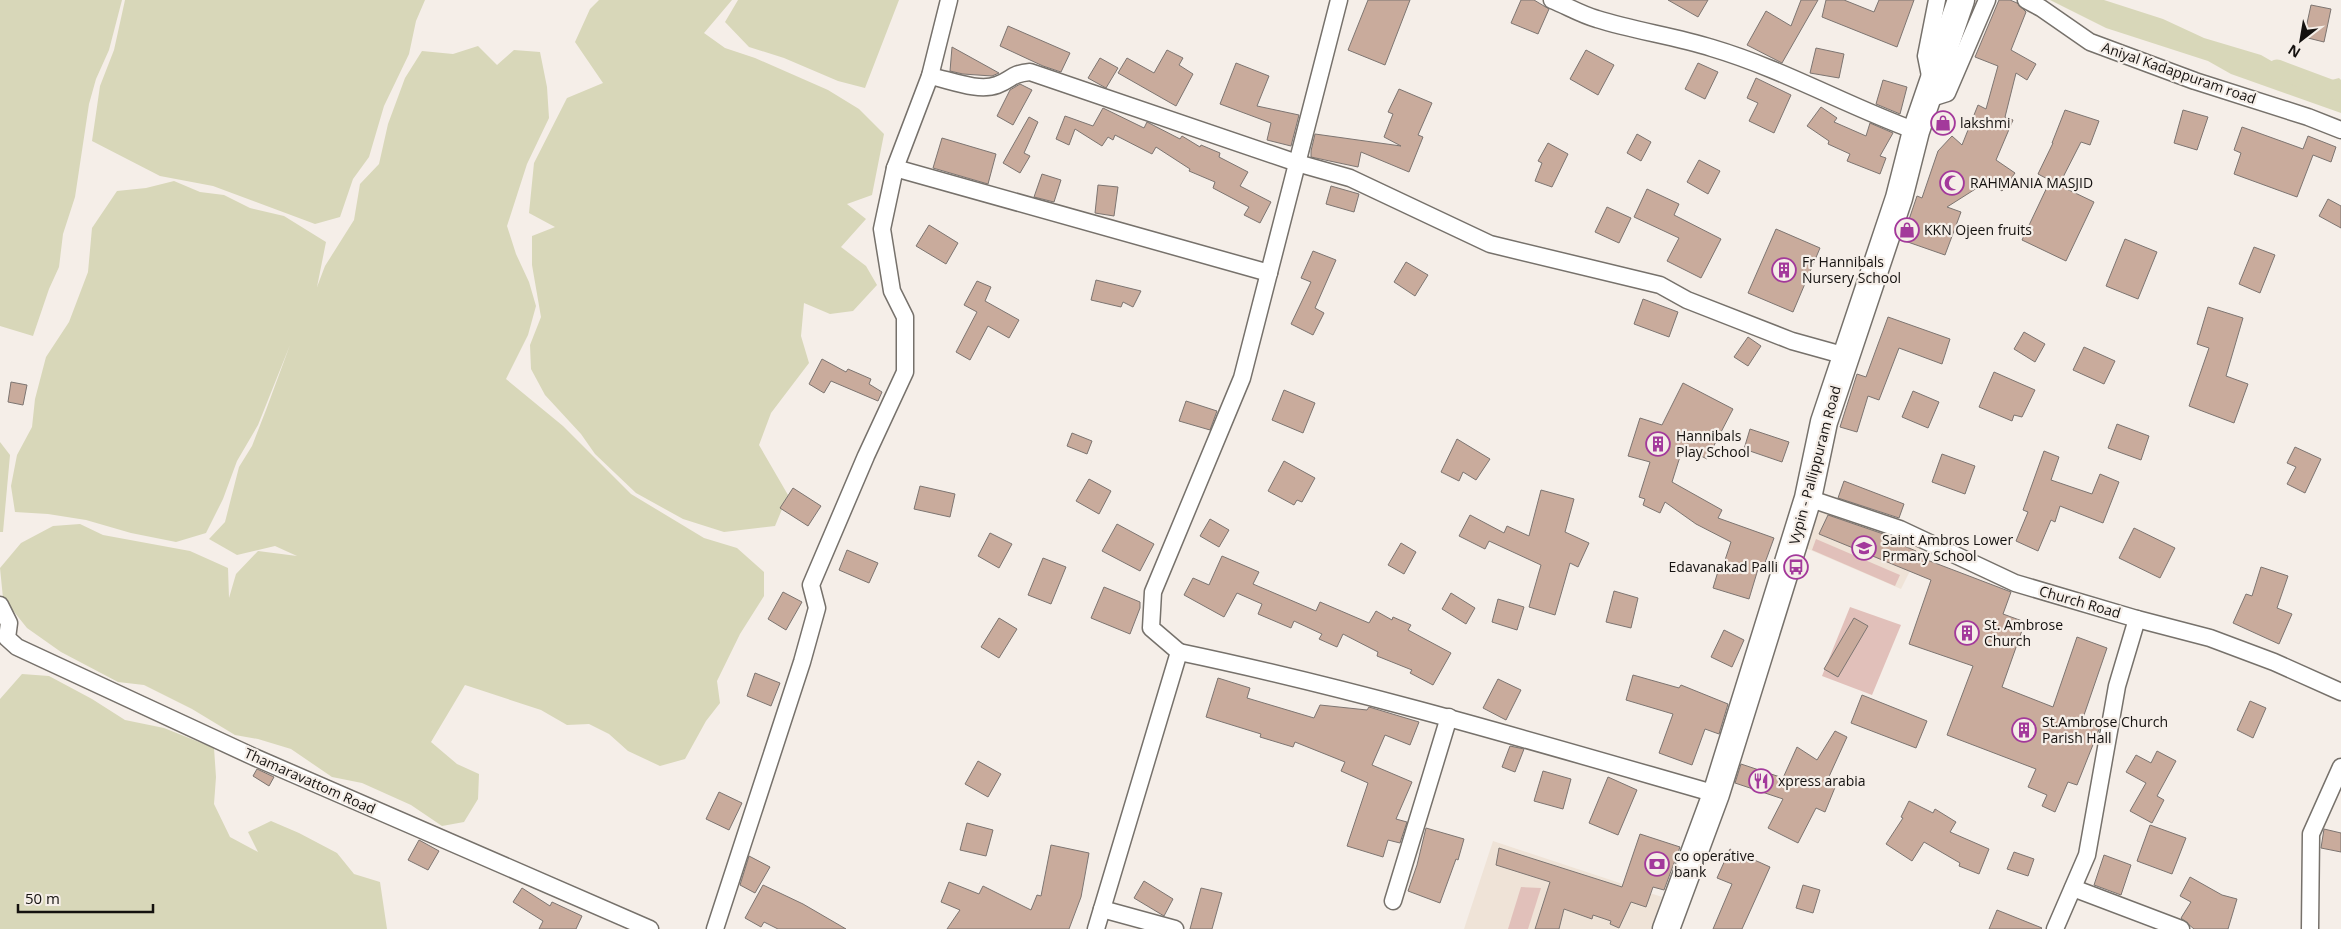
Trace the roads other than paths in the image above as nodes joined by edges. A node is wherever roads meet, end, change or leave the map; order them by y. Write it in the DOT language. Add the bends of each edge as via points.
graph roads {
  1 [pos="949,0"];
  2 [pos="1339,0"];
  3 [pos="1552,0"];
  4 [pos="1937,0"];
  5 [pos="1961,0"];
  6 [pos="1987,0"];
  7 [pos="2026,0"];
  8 [pos="930,76"];
  9 [pos="1930,91"];
  10 [pos="2341,130"];
  11 [pos="1916,131"];
  12 [pos="1297,163"];
  13 [pos="895,168"];
  14 [pos="1269,273"];
  15 [pos="1846,356"];
  16 [pos="1808,498"];
  17 [pos="0,605"];
  18 [pos="2137,619"];
  19 [pos="1179,652"];
  20 [pos="2341,692"];
  21 [pos="1449,717"];
  22 [pos="2341,767"];
  23 [pos="1716,794"];
  24 [pos="2073,888"];
  25 [pos="1393,901"];
  26 [pos="1102,909"];
  27 [pos="2171,927"];
  28 [pos="719,928"];
  29 [pos="650,929"];
  30 [pos="1096,929"];
  31 [pos="1175,929"];
  32 [pos="1666,929"];
  33 [pos="2055,929"];
  34 [pos="2310,929"];
  1 -- 8 [label="street"];
  2 -- 12 [label="street"];
  3 -- 11 [label="street" via="1596,19 1713,48 1794,78 1869,114"];
  4 -- 9 [label="street" via="1926,56"];
  5 -- 9 [label="main road, Vypin - Pallippuram Road"];
  6 -- 9 [label="street" via="1947,93"];
  7 -- 10 [label="street, Aniyal Kadappuram road" via="2090,42"];
  8 -- 12 [label="street" via="979,87 997,85 1015,74 1030,72"];
  8 -- 13 [label="street"];
  9 -- 11 [label="main road, Vypin - Pallippuram Road"];
  11 -- 15 [label="main road, Vypin - Pallippuram Road" via="1899,198"];
  12 -- 14 [label="street"];
  12 -- 15 [label="street" via="1350,178 1490,244 1660,285 1687,300 1784,338"];
  13 -- 14 [label="street"];
  13 -- 28 [label="street" via="882,229 892,291 906,317 906,372 811,585 817,608"];
  14 -- 19 [label="street" via="1242,378 1154,592 1151,628"];
  15 -- 16 [label="main road, Vypin - Pallippuram Road" via="1824,422"];
  16 -- 18 [label="street, Church Road" via="1900,529 2015,583"];
  16 -- 23 [label="main road, Vypin - Pallippuram Road"];
  17 -- 29 [label="street, Thamaravattom Road" via="9,624 8,638 18,647 254,758"];
  18 -- 20 [label="street" via="2210,638"];
  18 -- 24 [label="street, Church Road" via="2117,686 2087,855"];
  19 -- 21 [label="street" via="1258,668"];
  19 -- 26 [label="street"];
  21 -- 23 [label="street"];
  21 -- 25 [label="street"];
  22 -- 34 [label="street" via="2311,834"];
  23 -- 32 [label="main road, Vypin - Pallippuram Road"];
  24 -- 27 [label="street"];
  24 -- 33 [label="street, Church Road"];
  26 -- 30 [label="street"];
  26 -- 31 [label="street"];
}
